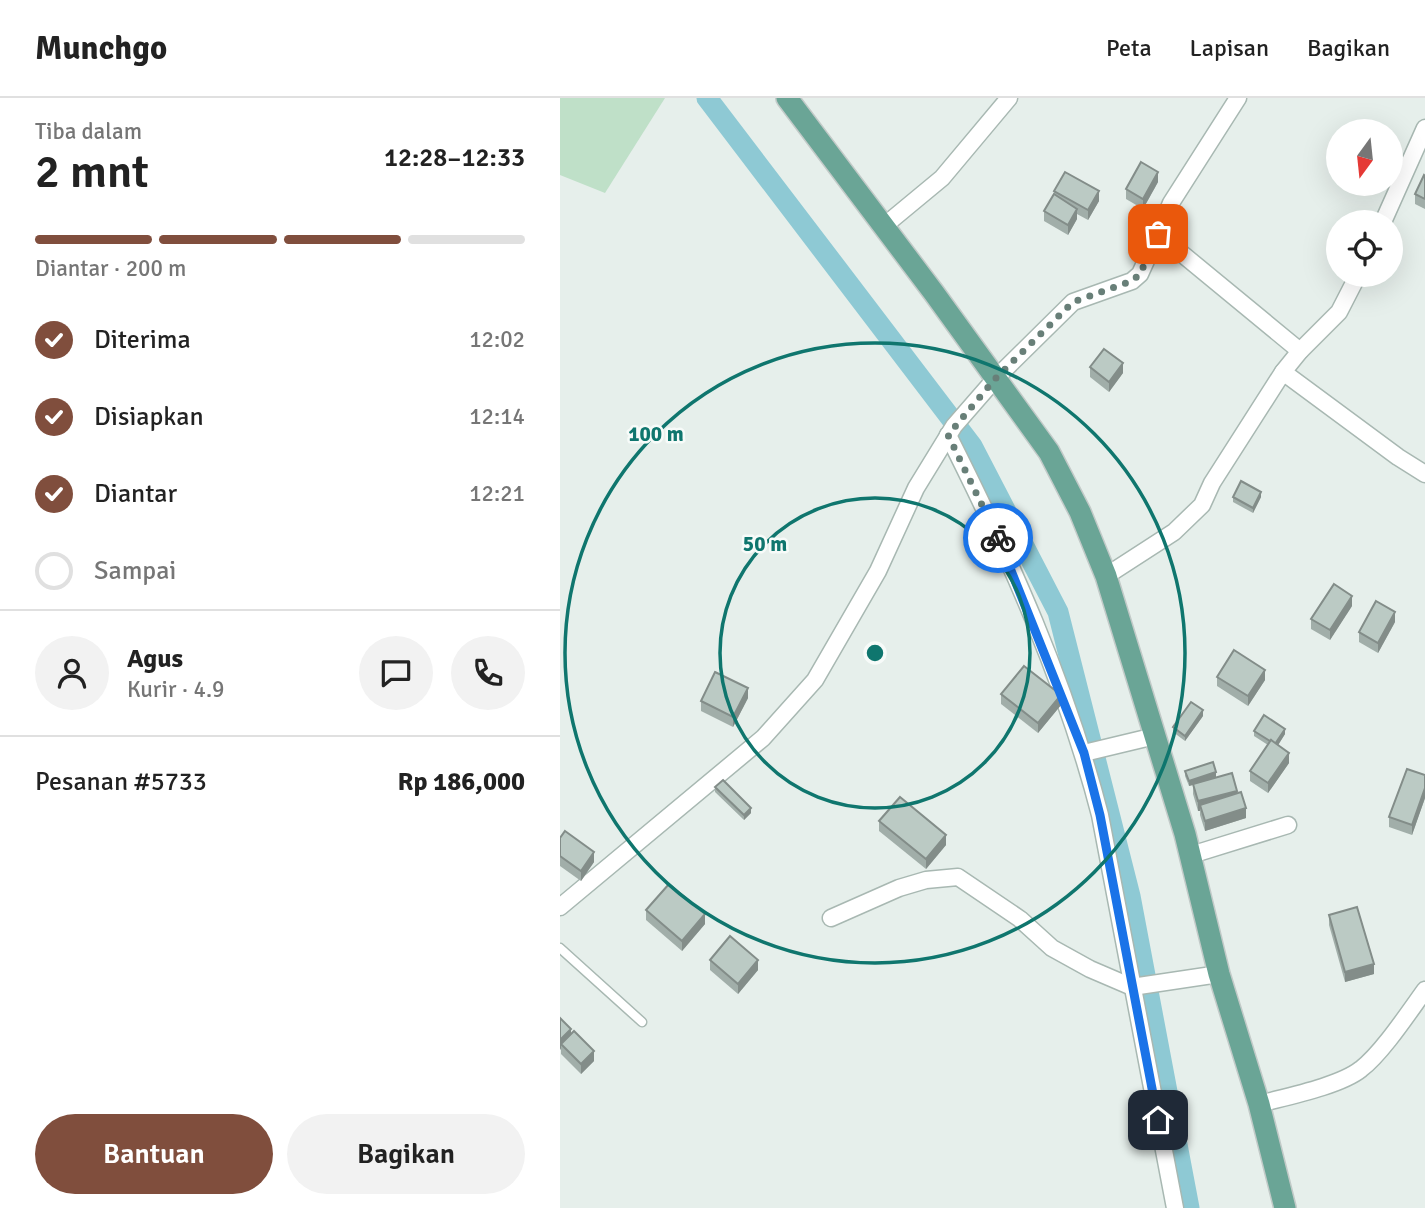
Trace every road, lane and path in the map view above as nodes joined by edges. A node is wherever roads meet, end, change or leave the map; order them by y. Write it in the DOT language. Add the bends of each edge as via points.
graph roads {
  1 [pos="787,98"];
  2 [pos="1009,98"];
  3 [pos="1238,98"];
  4 [pos="1425,128"];
  5 [pos="1388,210"];
  6 [pos="884,226"];
  7 [pos="1158,234"];
  8 [pos="1352,287"];
  9 [pos="1300,351"];
  10 [pos="1283,372"];
  11 [pos="992,383"];
  12 [pos="951,430"];
  13 [pos="1425,474"];
  14 [pos="1106,576"];
  15 [pos="1155,736"];
  16 [pos="1086,752"];
  17 [pos="1288,825"];
  18 [pos="1191,855"];
  19 [pos="560,907"];
  20 [pos="831,918"];
  21 [pos="560,948"];
  22 [pos="1219,974"];
  23 [pos="1137,987"];
  24 [pos="1425,990"];
  25 [pos="642,1022"];
  26 [pos="1259,1104"];
  27 [pos="1175,1208"];
  28 [pos="1285,1208"];
  1 -- 6 [label="main road"];
  2 -- 6 [label="street" via="942,178"];
  3 -- 7 [label="street" via="1171,203"];
  4 -- 5 [label="street"];
  6 -- 11 [label="main road"];
  7 -- 9 [label="street"];
  7 -- 11 [label="street" via="1140,274 1073,302"];
  8 -- 9 [label="street" via="1339,312"];
  9 -- 10 [label="street"];
  10 -- 13 [label="street"];
  10 -- 14 [label="street" via="1202,505 1174,532"];
  11 -- 12 [label="street"];
  11 -- 14 [label="main road" via="1049,452"];
  12 -- 16 [label="street"];
  12 -- 19 [label="street" via="815,680 763,738"];
  14 -- 15 [label="main road"];
  15 -- 16 [label="street"];
  15 -- 18 [label="main road"];
  16 -- 23 [label="street"];
  17 -- 18 [label="street"];
  18 -- 22 [label="main road"];
  20 -- 23 [label="street" via="899,888 957,877 1020,919 1052,948"];
  21 -- 25 [label="lane"];
  22 -- 23 [label="street"];
  22 -- 26 [label="main road"];
  23 -- 27 [label="street"];
  24 -- 26 [label="street" via="1360,1070"];
  26 -- 28 [label="main road"];
}
